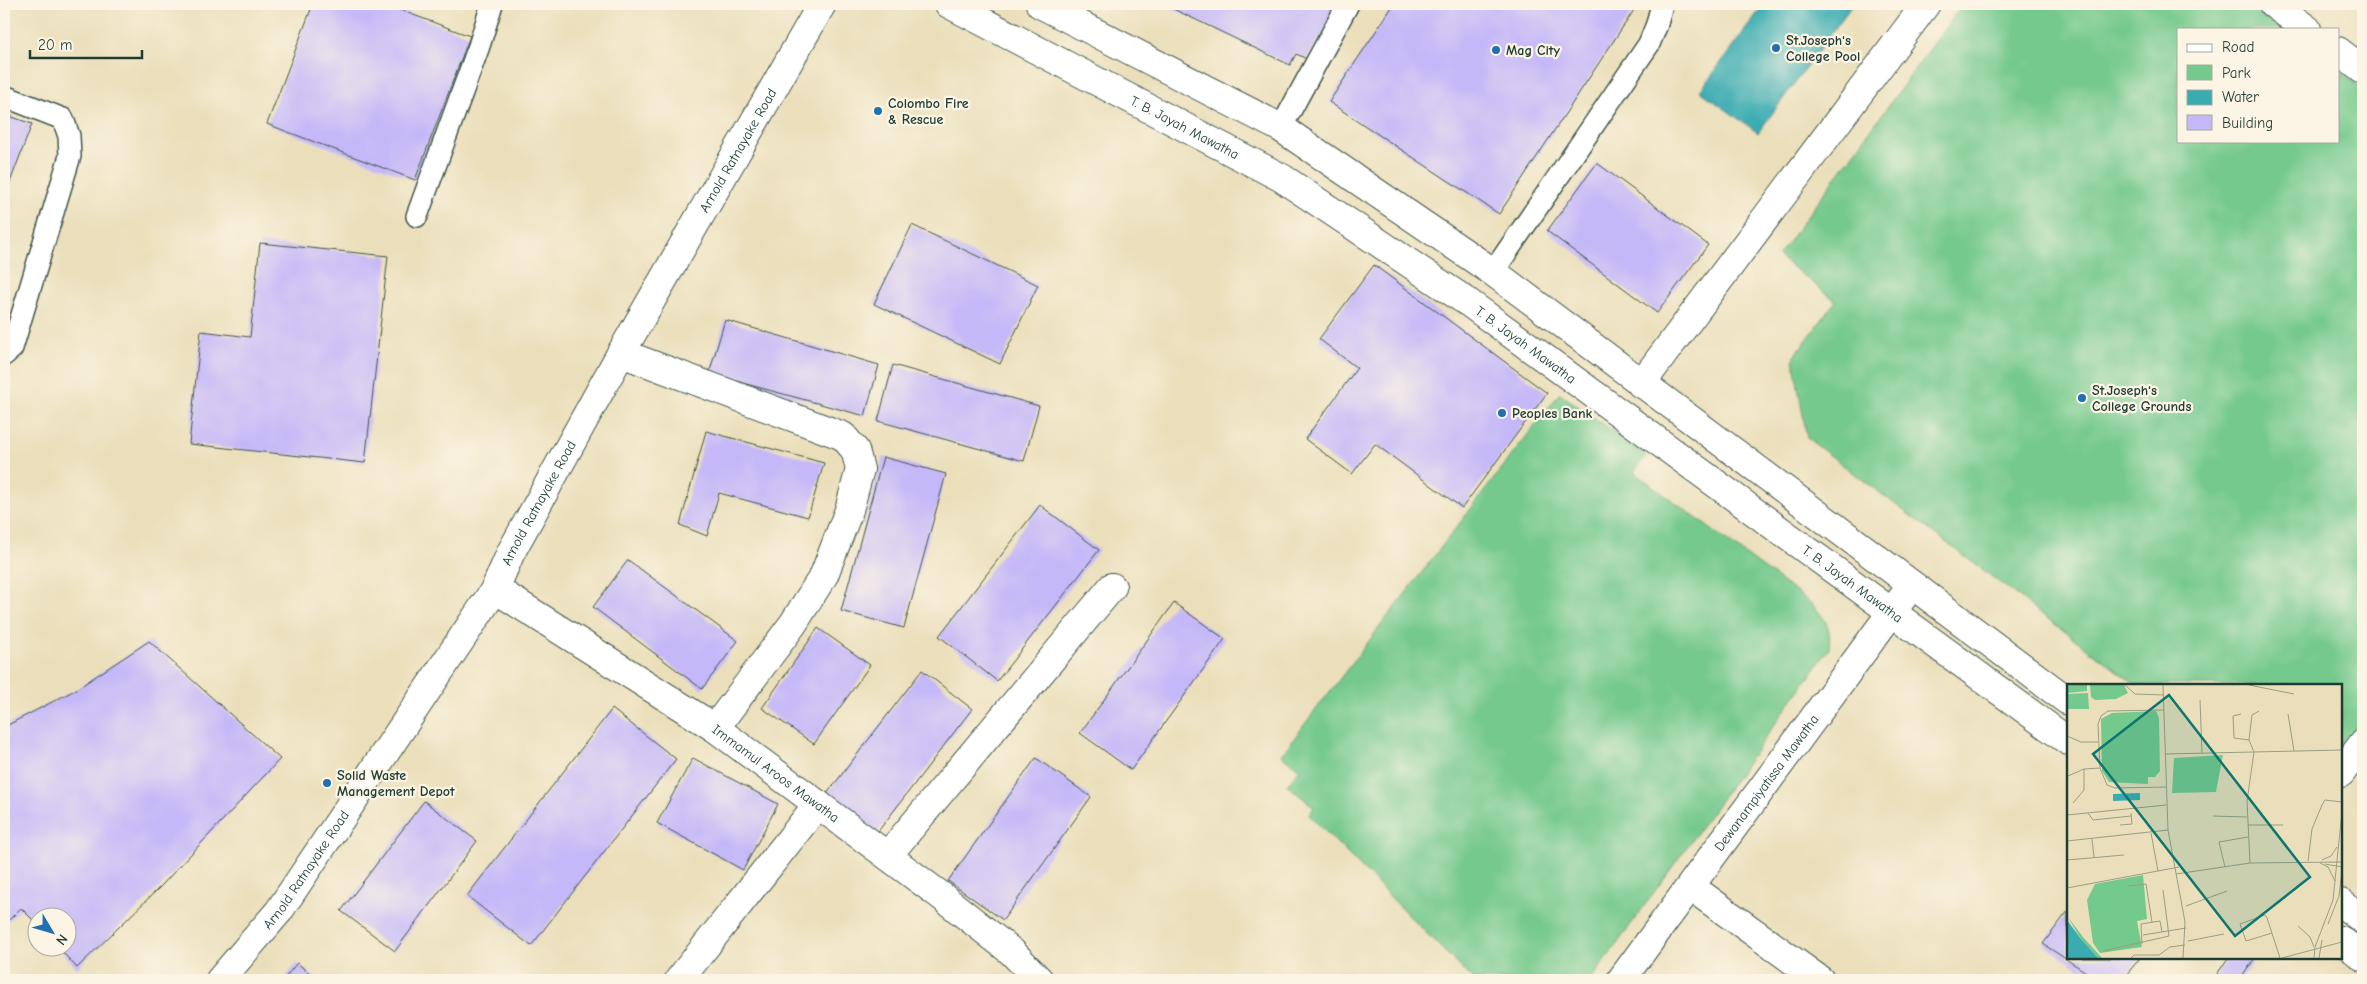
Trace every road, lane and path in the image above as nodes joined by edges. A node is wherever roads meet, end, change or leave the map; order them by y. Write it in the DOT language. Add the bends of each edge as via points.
graph roads {
  1 [pos="492,4"];
  2 [pos="822,4"];
  3 [pos="949,4"];
  4 [pos="1040,4"];
  5 [pos="1348,4"];
  6 [pos="1662,4"];
  7 [pos="1926,4"];
  8 [pos="2273,4"];
  9 [pos="2306,28"];
  10 [pos="2340,53"];
  11 [pos="2363,70"];
  12 [pos="4,96"];
  13 [pos="1281,128"];
  14 [pos="417,216"];
  15 [pos="1493,272"];
  16 [pos="621,353"];
  17 [pos="4,355"];
  18 [pos="1641,384"];
  19 [pos="1912,586"];
  20 [pos="1112,587"];
  21 [pos="495,589"];
  22 [pos="1892,613"];
  23 [pos="2067,701"];
  24 [pos="715,728"];
  25 [pos="2067,740"];
  26 [pos="2363,742"];
  27 [pos="2342,772"];
  28 [pos="818,804"];
  29 [pos="888,855"];
  30 [pos="1691,887"];
  31 [pos="2342,904"];
  32 [pos="2363,920"];
  33 [pos="2342,941"];
  34 [pos="2363,957"];
  35 [pos="220,980"];
  36 [pos="679,980"];
  37 [pos="1039,980"];
  38 [pos="1620,980"];
  39 [pos="1820,980"];
  1 -- 14 [label="lane" via="480,46"];
  2 -- 16 [label="street, Arnold Ratnayake Road"];
  3 -- 22 [label="street, T. B. Jayah Mawatha" via="1282,178 1469,303"];
  4 -- 13 [label="street"];
  5 -- 13 [label="lane"];
  6 -- 15 [label="lane" via="1649,44"];
  7 -- 18 [label="street"];
  8 -- 9 [label="street"];
  10 -- 11 [label="street"];
  12 -- 17 [label="lane" via="63,119 69,136 70,156 12,348"];
  13 -- 15 [label="street"];
  15 -- 18 [label="street"];
  16 -- 21 [label="street, Arnold Ratnayake Road" via="511,552"];
  16 -- 24 [label="street" via="843,436 855,450 860,469 849,510 824,574 793,624"];
  18 -- 19 [label="street"];
  19 -- 22 [label="street, Dewanampiyatissa Mawatha"];
  19 -- 23 [label="street"];
  20 -- 29 [label="street"];
  21 -- 24 [label="street, Immamul Aroos Mawatha"];
  21 -- 35 [label="street, Arnold Ratnayake Road" via="279,911"];
  22 -- 25 [label="street, T. B. Jayah Mawatha"];
  22 -- 30 [label="street, Dewanampiyatissa Mawatha"];
  24 -- 28 [label="street, Immamul Aroos Mawatha"];
  26 -- 27 [label="street"];
  28 -- 29 [label="street, Immamul Aroos Mawatha"];
  28 -- 36 [label="street"];
  29 -- 37 [label="street, Immamul Aroos Mawatha" via="1012,952"];
  30 -- 38 [label="street, Dewanampiyatissa Mawatha"];
  30 -- 39 [label="street"];
  31 -- 32 [label="street"];
  33 -- 34 [label="street"];
}
